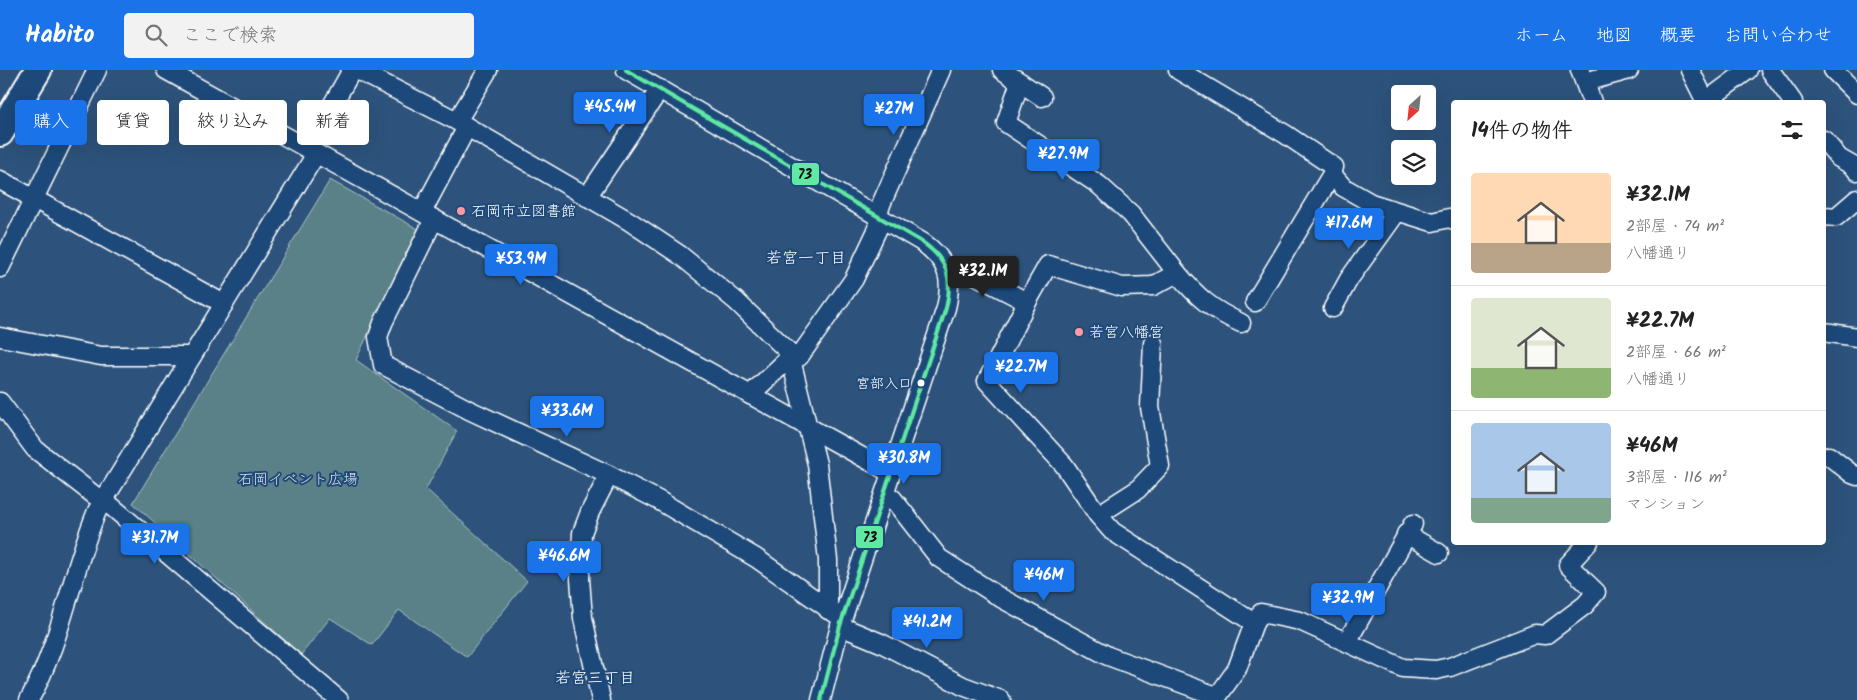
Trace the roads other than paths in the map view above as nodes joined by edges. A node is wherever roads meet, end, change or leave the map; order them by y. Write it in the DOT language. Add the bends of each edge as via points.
graph roads {
  1 [pos="38,70"];
  2 [pos="97,70"];
  3 [pos="166,70"];
  4 [pos="352,70"];
  5 [pos="357,70"];
  6 [pos="488,70"];
  7 [pos="626,70"];
  8 [pos="941,70"];
  9 [pos="1002,70"];
  10 [pos="1178,70"];
  11 [pos="1629,70"];
  12 [pos="1690,70"];
  13 [pos="1748,70"];
  14 [pos="1770,70"];
  15 [pos="1833,70"];
  16 [pos="1583,76"];
  17 [pos="1020,82"];
  18 [pos="660,89"];
  19 [pos="1857,94"];
  20 [pos="1042,97"];
  21 [pos="1591,100"];
  22 [pos="1704,100"];
  23 [pos="1708,100"];
  24 [pos="1792,100"];
  25 [pos="462,124"];
  26 [pos="0,133"];
  27 [pos="1826,142"];
  28 [pos="312,151"];
  29 [pos="1857,171"];
  30 [pos="1332,174"];
  31 [pos="0,180"];
  32 [pos="587,197"];
  33 [pos="33,199"];
  34 [pos="1857,199"];
  35 [pos="1397,212"];
  36 [pos="428,215"];
  37 [pos="877,216"];
  38 [pos="1826,216"];
  39 [pos="1451,219"];
  40 [pos="0,268"];
  41 [pos="946,270"];
  42 [pos="1177,273"];
  43 [pos="1027,302"];
  44 [pos="1255,302"];
  45 [pos="224,304"];
  46 [pos="1333,308"];
  47 [pos="1241,323"];
  48 [pos="1826,332"];
  49 [pos="0,337"];
  50 [pos="1857,337"];
  51 [pos="1154,343"];
  52 [pos="192,356"];
  53 [pos="793,361"];
  54 [pos="750,395"];
  55 [pos="0,402"];
  56 [pos="809,429"];
  57 [pos="1829,456"];
  58 [pos="891,474"];
  59 [pos="609,475"];
  60 [pos="1857,476"];
  61 [pos="885,493"];
  62 [pos="104,500"];
  63 [pos="1098,515"];
  64 [pos="1585,545"];
  65 [pos="1439,554"];
  66 [pos="837,618"];
  67 [pos="1254,622"];
  68 [pos="1347,642"];
  69 [pos="330,697"];
  70 [pos="1216,698"];
  71 [pos="29,700"];
  72 [pos="601,700"];
  73 [pos="821,700"];
  74 [pos="1001,700"];
  1 -- 26 [label="highway"];
  2 -- 33 [label="street"];
  3 -- 28 [label="street"];
  4 -- 28 [label="street"];
  5 -- 25 [label="street"];
  6 -- 25 [label="street"];
  7 -- 18 [label="street"];
  8 -- 37 [label="street"];
  9 -- 17 [label="street"];
  10 -- 30 [label="street" via="1334,167"];
  11 -- 16 [label="street"];
  12 -- 22 [label="street"];
  13 -- 23 [label="street"];
  14 -- 24 [label="street"];
  15 -- 19 [label="street"];
  16 -- 21 [label="street"];
  17 -- 20 [label="street"];
  17 -- 42 [label="street" via="1006,123 1099,185 1130,214"];
  18 -- 32 [label="street"];
  18 -- 37 [label="street"];
  25 -- 32 [label="street"];
  25 -- 36 [label="street"];
  27 -- 29 [label="street" via="1839,158"];
  28 -- 36 [label="street"];
  28 -- 45 [label="street"];
  30 -- 35 [label="street" via="1349,191"];
  30 -- 44 [label="street"];
  31 -- 33 [label="street"];
  32 -- 53 [label="street" via="680,255 736,301 789,352"];
  33 -- 40 [label="street"];
  33 -- 45 [label="street"];
  34 -- 38 [label="street" via="1836,217"];
  35 -- 39 [label="street" via="1432,222"];
  35 -- 46 [label="street" via="1349,279"];
  36 -- 54 [label="street"];
  36 -- 59 [label="street" via="378,337 383,365 469,410"];
  37 -- 41 [label="street" via="933,250"];
  37 -- 53 [label="street" via="879,226 854,279"];
  41 -- 43 [label="street" via="967,271"];
  41 -- 58 [label="street" via="950,284 946,308"];
  42 -- 43 [label="street" via="1153,286 1122,287 1048,266"];
  42 -- 47 [label="street" via="1199,299 1219,314"];
  43 -- 63 [label="street" via="988,381 1064,465"];
  45 -- 52 [label="street"];
  48 -- 50 [label="street"];
  49 -- 52 [label="street" via="101,356"];
  51 -- 63 [label="street" via="1150,408 1160,466 1138,490"];
  52 -- 62 [label="street"];
  53 -- 54 [label="street" via="785,362"];
  53 -- 56 [label="street"];
  54 -- 56 [label="street"];
  55 -- 62 [label="street" via="34,449"];
  56 -- 58 [label="street"];
  56 -- 66 [label="street" via="817,464"];
  57 -- 60 [label="street"];
  58 -- 61 [label="street"];
  59 -- 66 [label="street" via="756,558"];
  59 -- 72 [label="street" via="582,533 580,579 582,618"];
  61 -- 66 [label="street"];
  61 -- 70 [label="street" via="939,558 984,588 1108,656"];
  62 -- 69 [label="street"];
  62 -- 71 [label="street" via="84,543 47,666"];
  63 -- 67 [label="street" via="1116,534"];
  64 -- 68 [label="street" via="1568,565 1596,592 1585,605 1545,635 1535,634 1436,670 1403,668"];
  65 -- 68 [label="street" via="1410,529"];
  66 -- 73 [label="street"];
  66 -- 74 [label="street" via="963,686"];
  67 -- 68 [label="street" via="1261,613 1278,615"];
  67 -- 70 [label="street" via="1237,669"];
}
